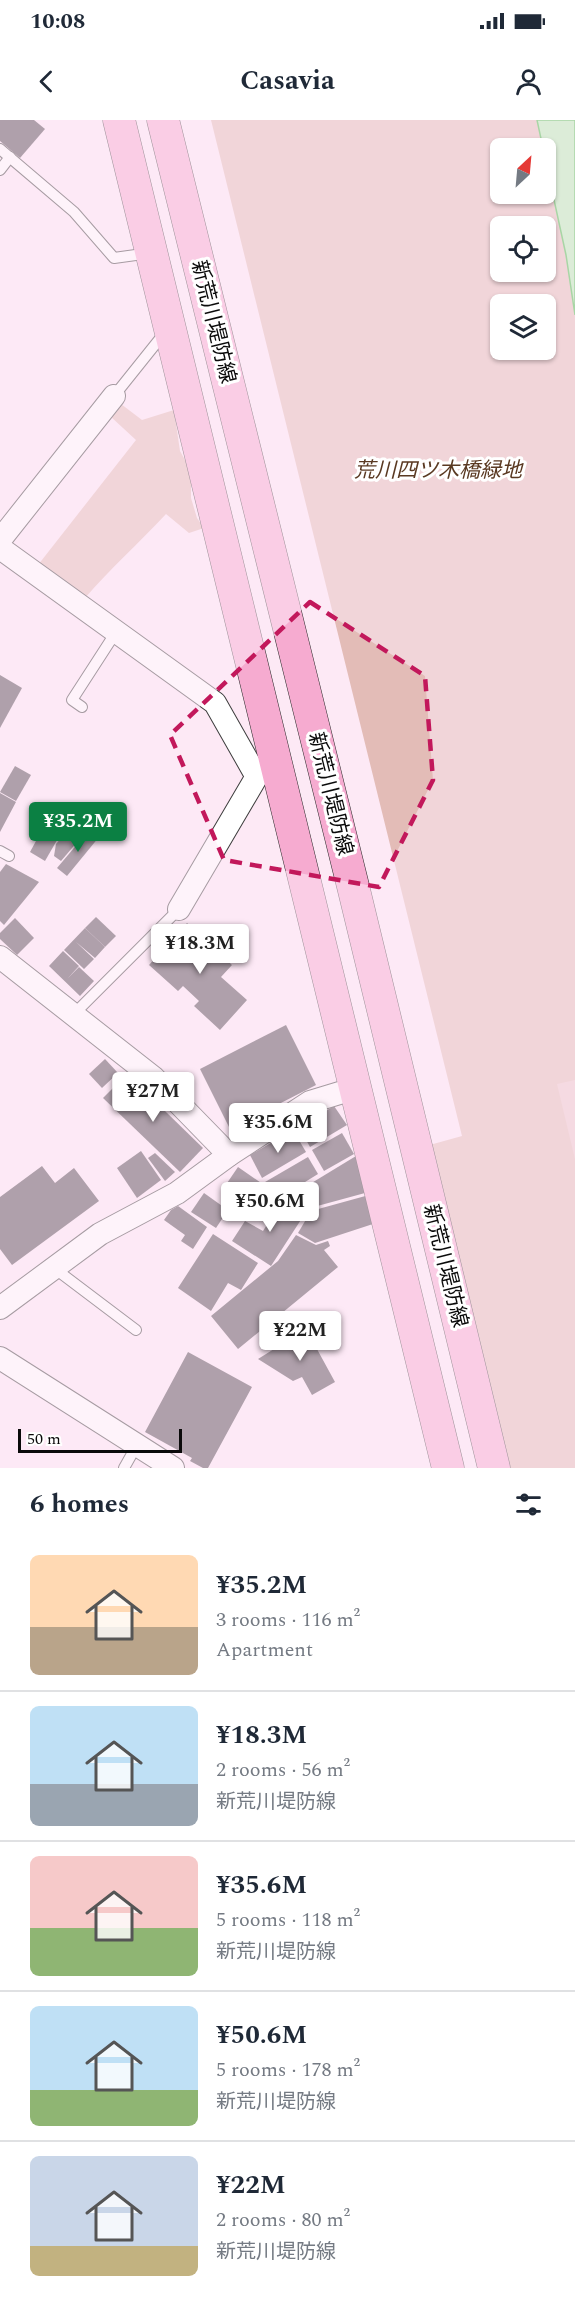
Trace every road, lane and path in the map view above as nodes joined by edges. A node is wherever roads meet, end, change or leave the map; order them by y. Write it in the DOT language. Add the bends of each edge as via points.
graph roads {
  1 [pos="119,120"];
  2 [pos="163,120"];
  3 [pos="0,150"];
  4 [pos="10,157"];
  5 [pos="0,170"];
  6 [pos="152,253"];
  7 [pos="170,325"];
  8 [pos="114,396"];
  9 [pos="0,540"];
  10 [pos="0,548"];
  11 [pos="116,632"];
  12 [pos="82,707"];
  13 [pos="268,769"];
  14 [pos="179,909"];
  15 [pos="0,957"];
  16 [pos="73,1015"];
  17 [pos="356,1088"];
  18 [pos="229,1155"];
  19 [pos="54,1268"];
  20 [pos="0,1308"];
  21 [pos="136,1330"];
  22 [pos="0,1358"];
  23 [pos="137,1445"];
  24 [pos="124,1468"];
  25 [pos="173,1468"];
  26 [pos="448,1468"];
  27 [pos="494,1468"];
  1 -- 6 [label="main road, 新荒川堤防線"];
  2 -- 27 [label="main road, 新荒川堤防線"];
  3 -- 4 [label="lane"];
  4 -- 5 [label="lane"];
  4 -- 6 [label="lane" via="74,212 114,258"];
  6 -- 7 [label="main road, 新荒川堤防線"];
  7 -- 8 [label="lane"];
  7 -- 13 [label="main road, 新荒川堤防線"];
  8 -- 9 [label="street"];
  10 -- 11 [label="street"];
  11 -- 12 [label="lane" via="72,700"];
  11 -- 13 [label="street" via="215,703 253,770"];
  13 -- 14 [label="street"];
  13 -- 17 [label="main road, 新荒川堤防線"];
  14 -- 16 [label="lane"];
  15 -- 16 [label="street"];
  16 -- 18 [label="street" via="154,1078"];
  17 -- 18 [label="street" via="310,1102"];
  17 -- 26 [label="main road, 新荒川堤防線"];
  18 -- 19 [label="street" via="177,1193 100,1234"];
  19 -- 20 [label="street"];
  19 -- 21 [label="lane"];
  22 -- 23 [label="street"];
  23 -- 24 [label="lane"];
  23 -- 25 [label="street"];
}
